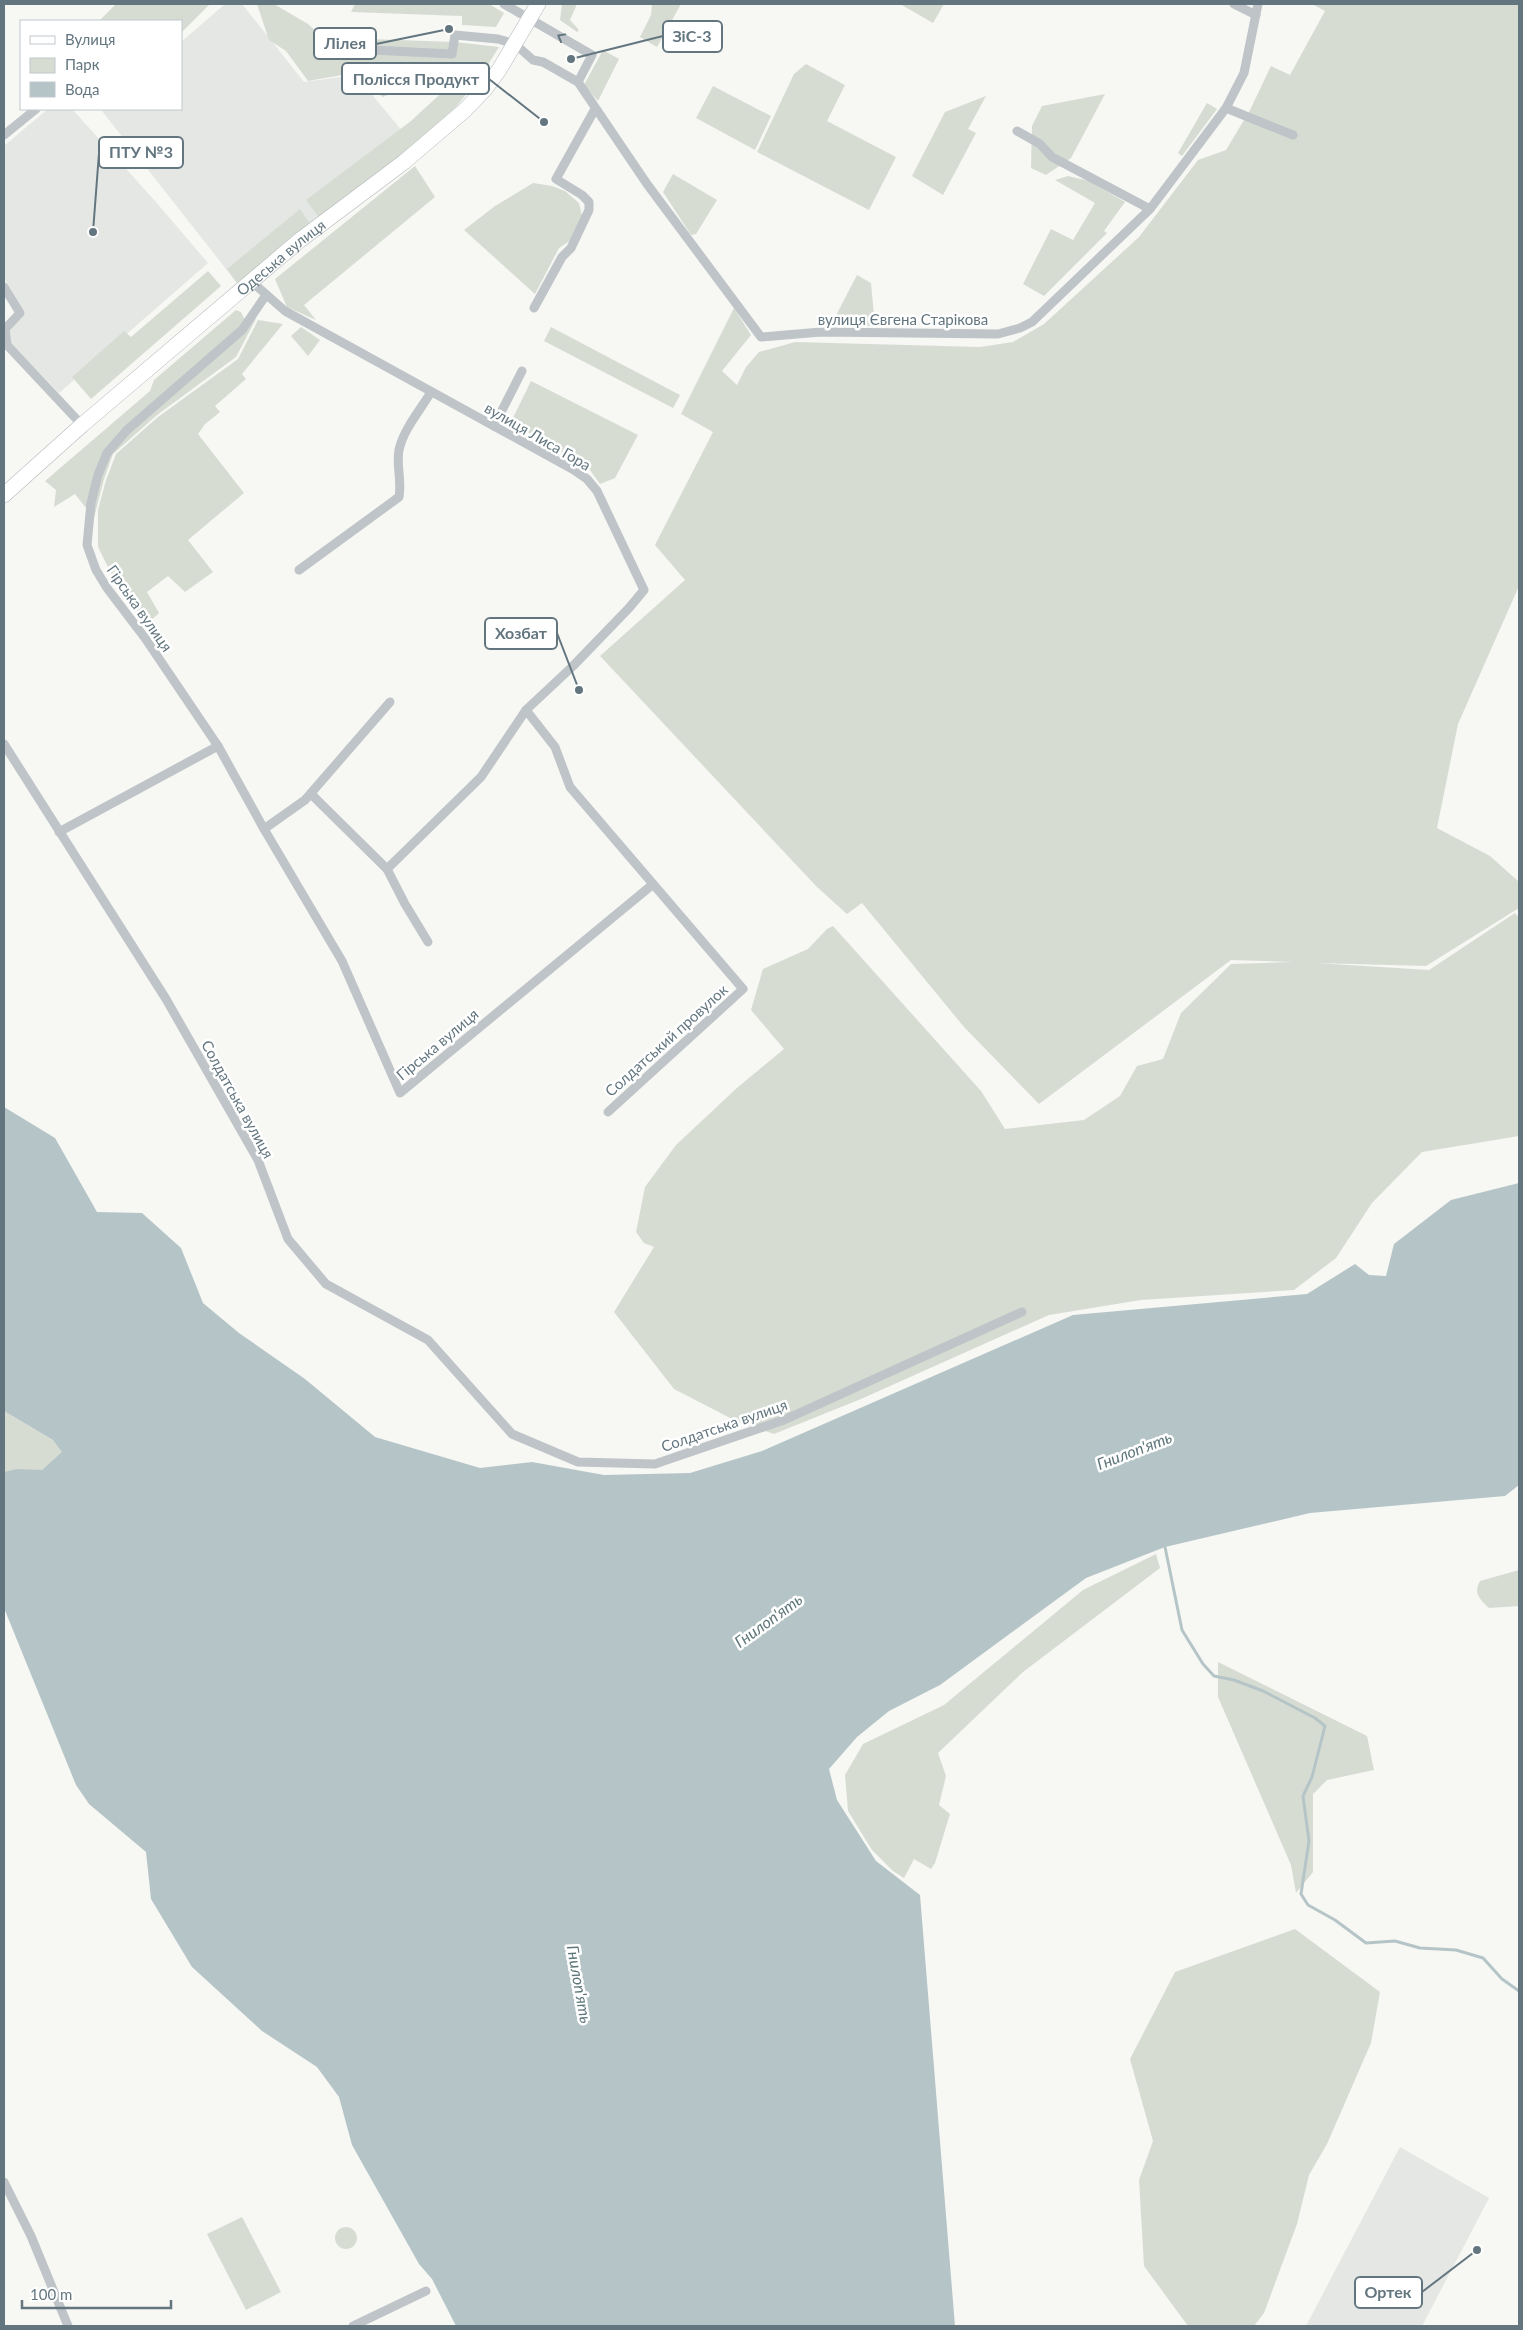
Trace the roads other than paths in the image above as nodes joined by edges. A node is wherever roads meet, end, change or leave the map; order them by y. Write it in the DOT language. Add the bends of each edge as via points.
graph roads {
  1 [pos="504,4"];
  2 [pos="538,4"];
  3 [pos="1234,4"];
  4 [pos="1258,4"];
  5 [pos="1256,15"];
  6 [pos="529,20"];
  7 [pos="515,44"];
  8 [pos="352,49"];
  9 [pos="578,82"];
  10 [pos="1226,108"];
  11 [pos="595,109"];
  12 [pos="35,110"];
  13 [pos="1017,131"];
  14 [pos="4,135"];
  15 [pos="1293,135"];
  16 [pos="1150,209"];
  17 [pos="251,281"];
  18 [pos="4,288"];
  19 [pos="266,295"];
  20 [pos="534,308"];
  21 [pos="522,371"];
  22 [pos="431,392"];
  23 [pos="82,425"];
  24 [pos="494,426"];
  25 [pos="4,494"];
  26 [pos="299,570"];
  27 [pos="390,702"];
  28 [pos="526,710"];
  29 [pos="4,744"];
  30 [pos="218,746"];
  31 [pos="310,794"];
  32 [pos="264,829"];
  33 [pos="59,832"];
  34 [pos="387,869"];
  35 [pos="652,884"];
  36 [pos="428,942"];
  37 [pos="608,1112"];
  38 [pos="1022,1312"];
  39 [pos="4,2182"];
  40 [pos="426,2292"];
  41 [pos="68,2326"];
  42 [pos="353,2326"];
  1 -- 6 [label="street"];
  2 -- 6 [label="main road, Одеська вулиця"];
  3 -- 5 [label="street"];
  4 -- 5 [label="street, вулиця Євгена Старікова"];
  5 -- 10 [label="street, вулиця Євгена Старікова" via="1244,74"];
  6 -- 7 [label="main road, Одеська вулиця"];
  9 -- 6 [label="street, one-way" via="592,55"];
  7 -- 8 [label="street" via="455,35 452,54"];
  7 -- 9 [label="street, вулиця Євгена Старікова" via="533,60 543,62"];
  7 -- 17 [label="main road, Одеська вулиця" via="485,89 445,128"];
  9 -- 11 [label="street, вулиця Євгена Старікова"];
  10 -- 15 [label="street"];
  10 -- 16 [label="street, вулиця Євгена Старікова"];
  11 -- 16 [label="street, вулиця Євгена Старікова" via="652,192 761,336 821,332 998,334 1020,328 1032,322"];
  11 -- 20 [label="street" via="556,179 582,195 589,202 589,210 572,248 562,257"];
  12 -- 14 [label="street"];
  13 -- 16 [label="street" via="1040,144 1052,157"];
  17 -- 19 [label="street, вулиця Лиса Гора"];
  17 -- 23 [label="main road, Одеська вулиця"];
  18 -- 23 [label="street" via="20,314 5,329 7,345"];
  19 -- 22 [label="street, вулиця Лиса Гора" via="285,311"];
  19 -- 30 [label="street, Гірська вулиця" via="242,330 127,430 107,453 91,503 87,545 96,570"];
  21 -- 24 [label="street"];
  22 -- 24 [label="street, вулиця Лиса Гора"];
  22 -- 26 [label="street" via="398,451 399,497"];
  23 -- 25 [label="main road, Одеська вулиця"];
  24 -- 28 [label="street, вулиця Лиса Гора" via="587,479 597,491 644,590 573,666"];
  27 -- 31 [label="street"];
  28 -- 34 [label="street" via="481,777"];
  28 -- 35 [label="street" via="555,747 570,787"];
  29 -- 33 [label="street, Солдатська вулиця"];
  30 -- 32 [label="street, Гірська вулиця"];
  30 -- 33 [label="street"];
  31 -- 32 [label="street"];
  31 -- 34 [label="street"];
  32 -- 35 [label="street, Гірська вулиця" via="342,961 400,1092"];
  33 -- 38 [label="street, Солдатська вулиця" via="166,999 258,1160 288,1239 326,1284 428,1340 512,1434 578,1462 656,1464 784,1420"];
  34 -- 36 [label="street"];
  35 -- 37 [label="street, Солдатський провулок" via="743,989"];
  39 -- 41 [label="street" via="31,2236"];
  40 -- 42 [label="street"];
}
